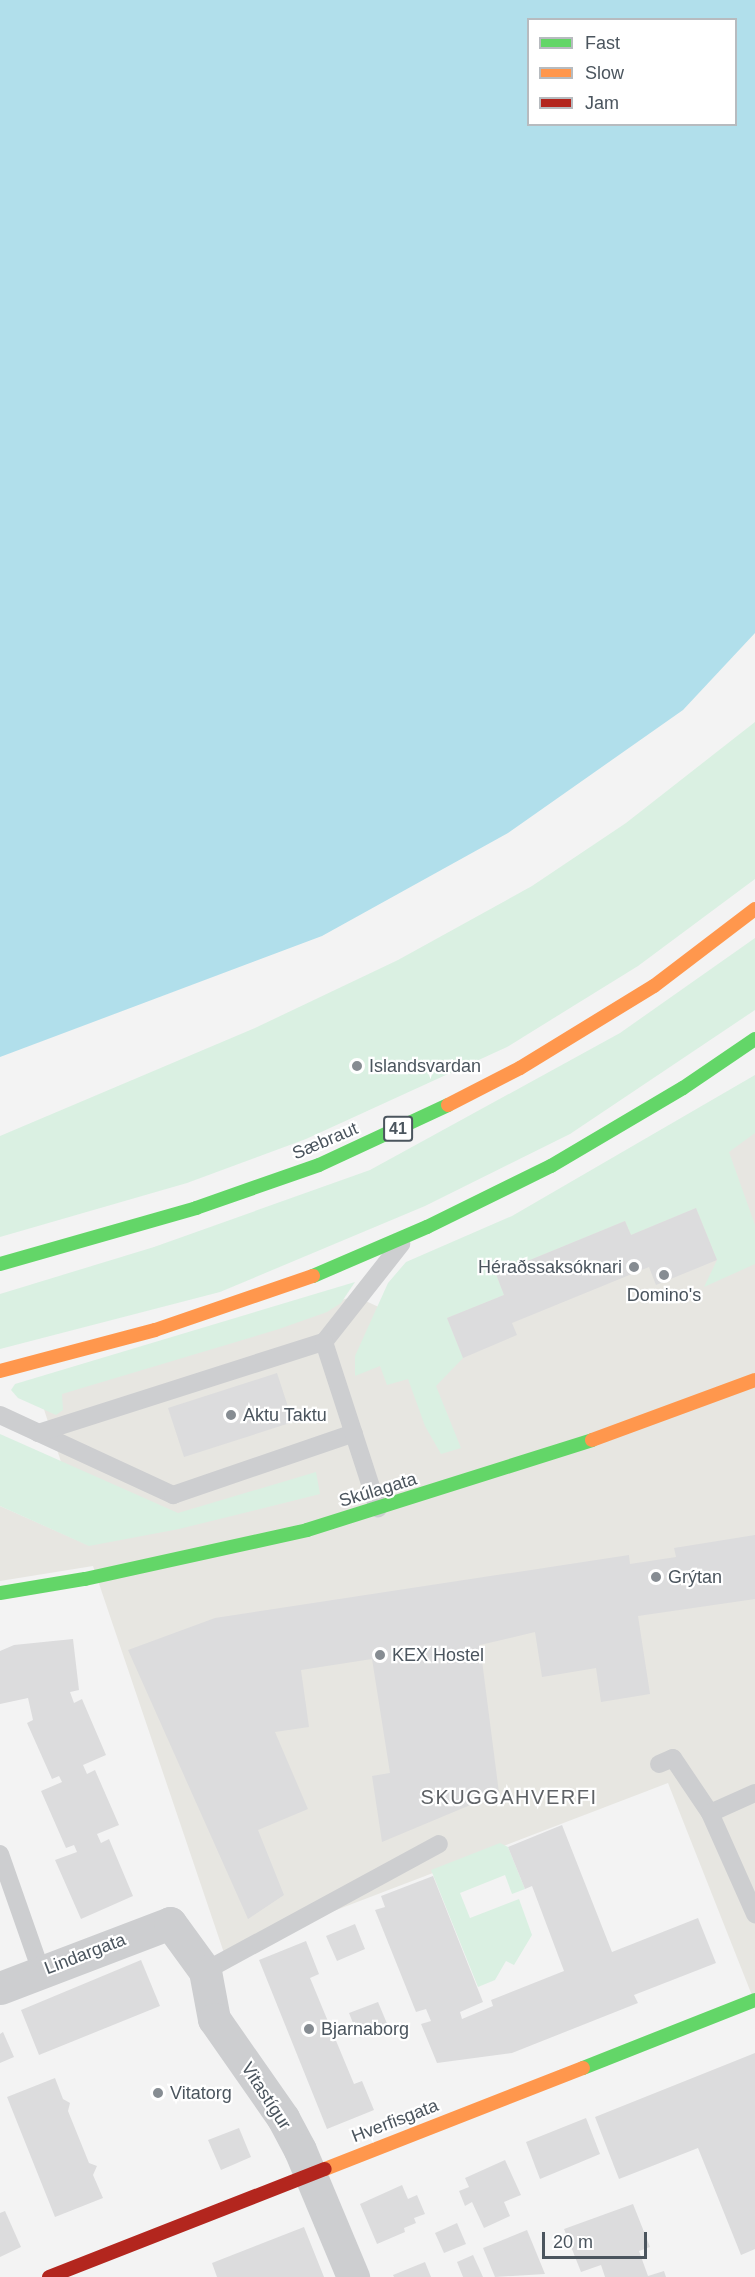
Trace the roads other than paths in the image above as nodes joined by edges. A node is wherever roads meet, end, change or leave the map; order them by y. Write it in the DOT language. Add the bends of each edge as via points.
graph roads {
  1 [pos="755,909"];
  2 [pos="755,1040"];
  3 [pos="407,1236"];
  4 [pos="0,1264"];
  5 [pos="324,1342"];
  6 [pos="0,1371"];
  7 [pos="755,1380"];
  8 [pos="0,1415"];
  9 [pos="38,1432"];
  10 [pos="354,1433"];
  11 [pos="378,1508"];
  12 [pos="0,1593"];
  13 [pos="659,1764"];
  14 [pos="755,1793"];
  15 [pos="710,1813"];
  16 [pos="439,1844"];
  17 [pos="0,1854"];
  18 [pos="755,1914"];
  19 [pos="170,1923"];
  20 [pos="41,1971"];
  21 [pos="205,1971"];
  22 [pos="0,1988"];
  23 [pos="755,2000"];
  24 [pos="310,2173"];
  25 [pos="49,2277"];
  26 [pos="352,2277"];
  1 -- 4 [label="main road, Sæbraut / 41" via="654,986 520,1068 417,1120 285,1177 196,1208"];
  2 -- 3 [label="main road" via="683,1088 551,1166"];
  3 -- 5 [label="lane"];
  3 -- 6 [label="main road" via="296,1283 166,1326"];
  5 -- 9 [label="lane"];
  5 -- 10 [label="lane"];
  7 -- 11 [label="main road, Skúlagata" via="534,1461"];
  8 -- 9 [label="lane"];
  9 -- 10 [label="lane" via="173,1495"];
  10 -- 11 [label="lane"];
  11 -- 12 [label="main road, Skúlagata" via="307,1530"];
  13 -- 15 [label="lane" via="673,1758"];
  14 -- 15 [label="lane"];
  15 -- 18 [label="lane"];
  16 -- 21 [label="lane"];
  17 -- 20 [label="lane"];
  19 -- 20 [label="street, Lindargata"];
  19 -- 21 [label="street, Vitastígur"];
  20 -- 22 [label="street, Lindargata"];
  21 -- 24 [label="street, Vitastígur" via="214,2019 283,2118"];
  23 -- 24 [label="main road, Hverfisgata"];
  24 -- 25 [label="main road, Hverfisgata"];
  24 -- 26 [label="street, Vitastígur"];
}
